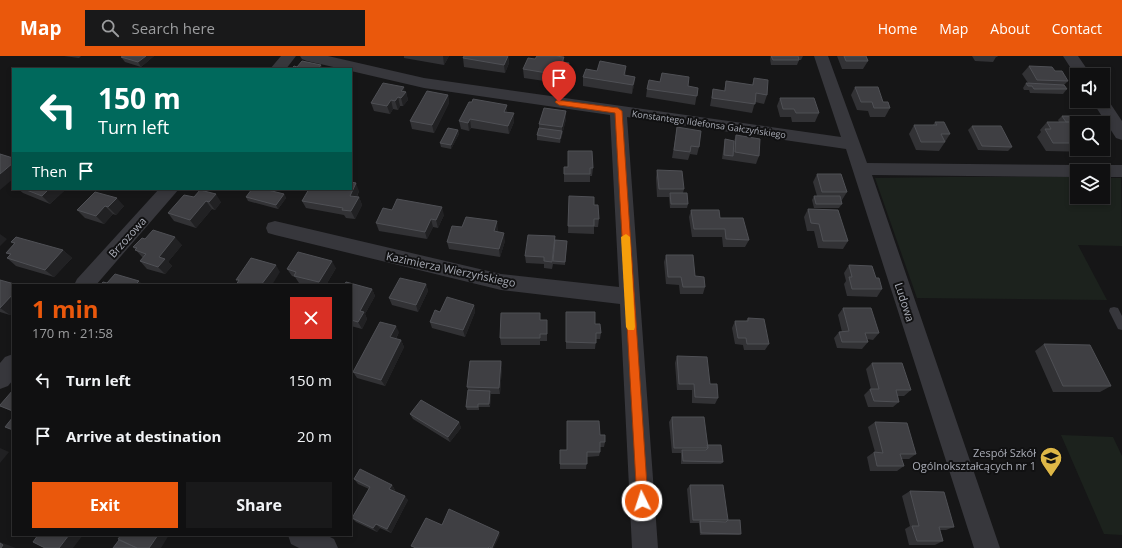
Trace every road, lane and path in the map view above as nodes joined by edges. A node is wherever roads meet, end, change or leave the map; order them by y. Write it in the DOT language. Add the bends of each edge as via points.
graph roads {
  1 [pos="289,56"];
  2 [pos="307,56"];
  3 [pos="822,56"];
  4 [pos="1070,56"];
  5 [pos="279,68"];
  6 [pos="1078,68"];
  7 [pos="1105,108"];
  8 [pos="618,111"];
  9 [pos="1122,134"];
  10 [pos="852,144"];
  11 [pos="861,169"];
  12 [pos="1070,171"];
  13 [pos="1110,171"];
  14 [pos="1122,172"];
  15 [pos="169,190"];
  16 [pos="275,228"];
  17 [pos="85,284"];
  18 [pos="629,297"];
  19 [pos="1114,311"];
  20 [pos="1122,326"];
  21 [pos="12,365"];
  22 [pos="0,379"];
  23 [pos="302,536"];
  24 [pos="325,548"];
  25 [pos="645,548"];
  26 [pos="988,548"];
  1 -- 5 [label="street"];
  2 -- 8 [label="street, Konstantego Ildefonsa Gałczyńskiego" via="424,83"];
  3 -- 10 [label="street, Ludowa"];
  4 -- 6 [label="street"];
  7 -- 9 [label="street"];
  8 -- 10 [label="street, Konstantego Ildefonsa Gałczyńskiego"];
  8 -- 18 [label="street"];
  10 -- 11 [label="street, Ludowa"];
  11 -- 12 [label="street"];
  11 -- 26 [label="street, Ludowa"];
  13 -- 14 [label="street"];
  15 -- 17 [label="street, Brzozowa"];
  16 -- 18 [label="street, Kazimierza Wierzyńskiego" via="501,282"];
  18 -- 25 [label="street"];
  19 -- 20 [label="lane"];
  21 -- 22 [label="street"];
  23 -- 24 [label="street"];
}
